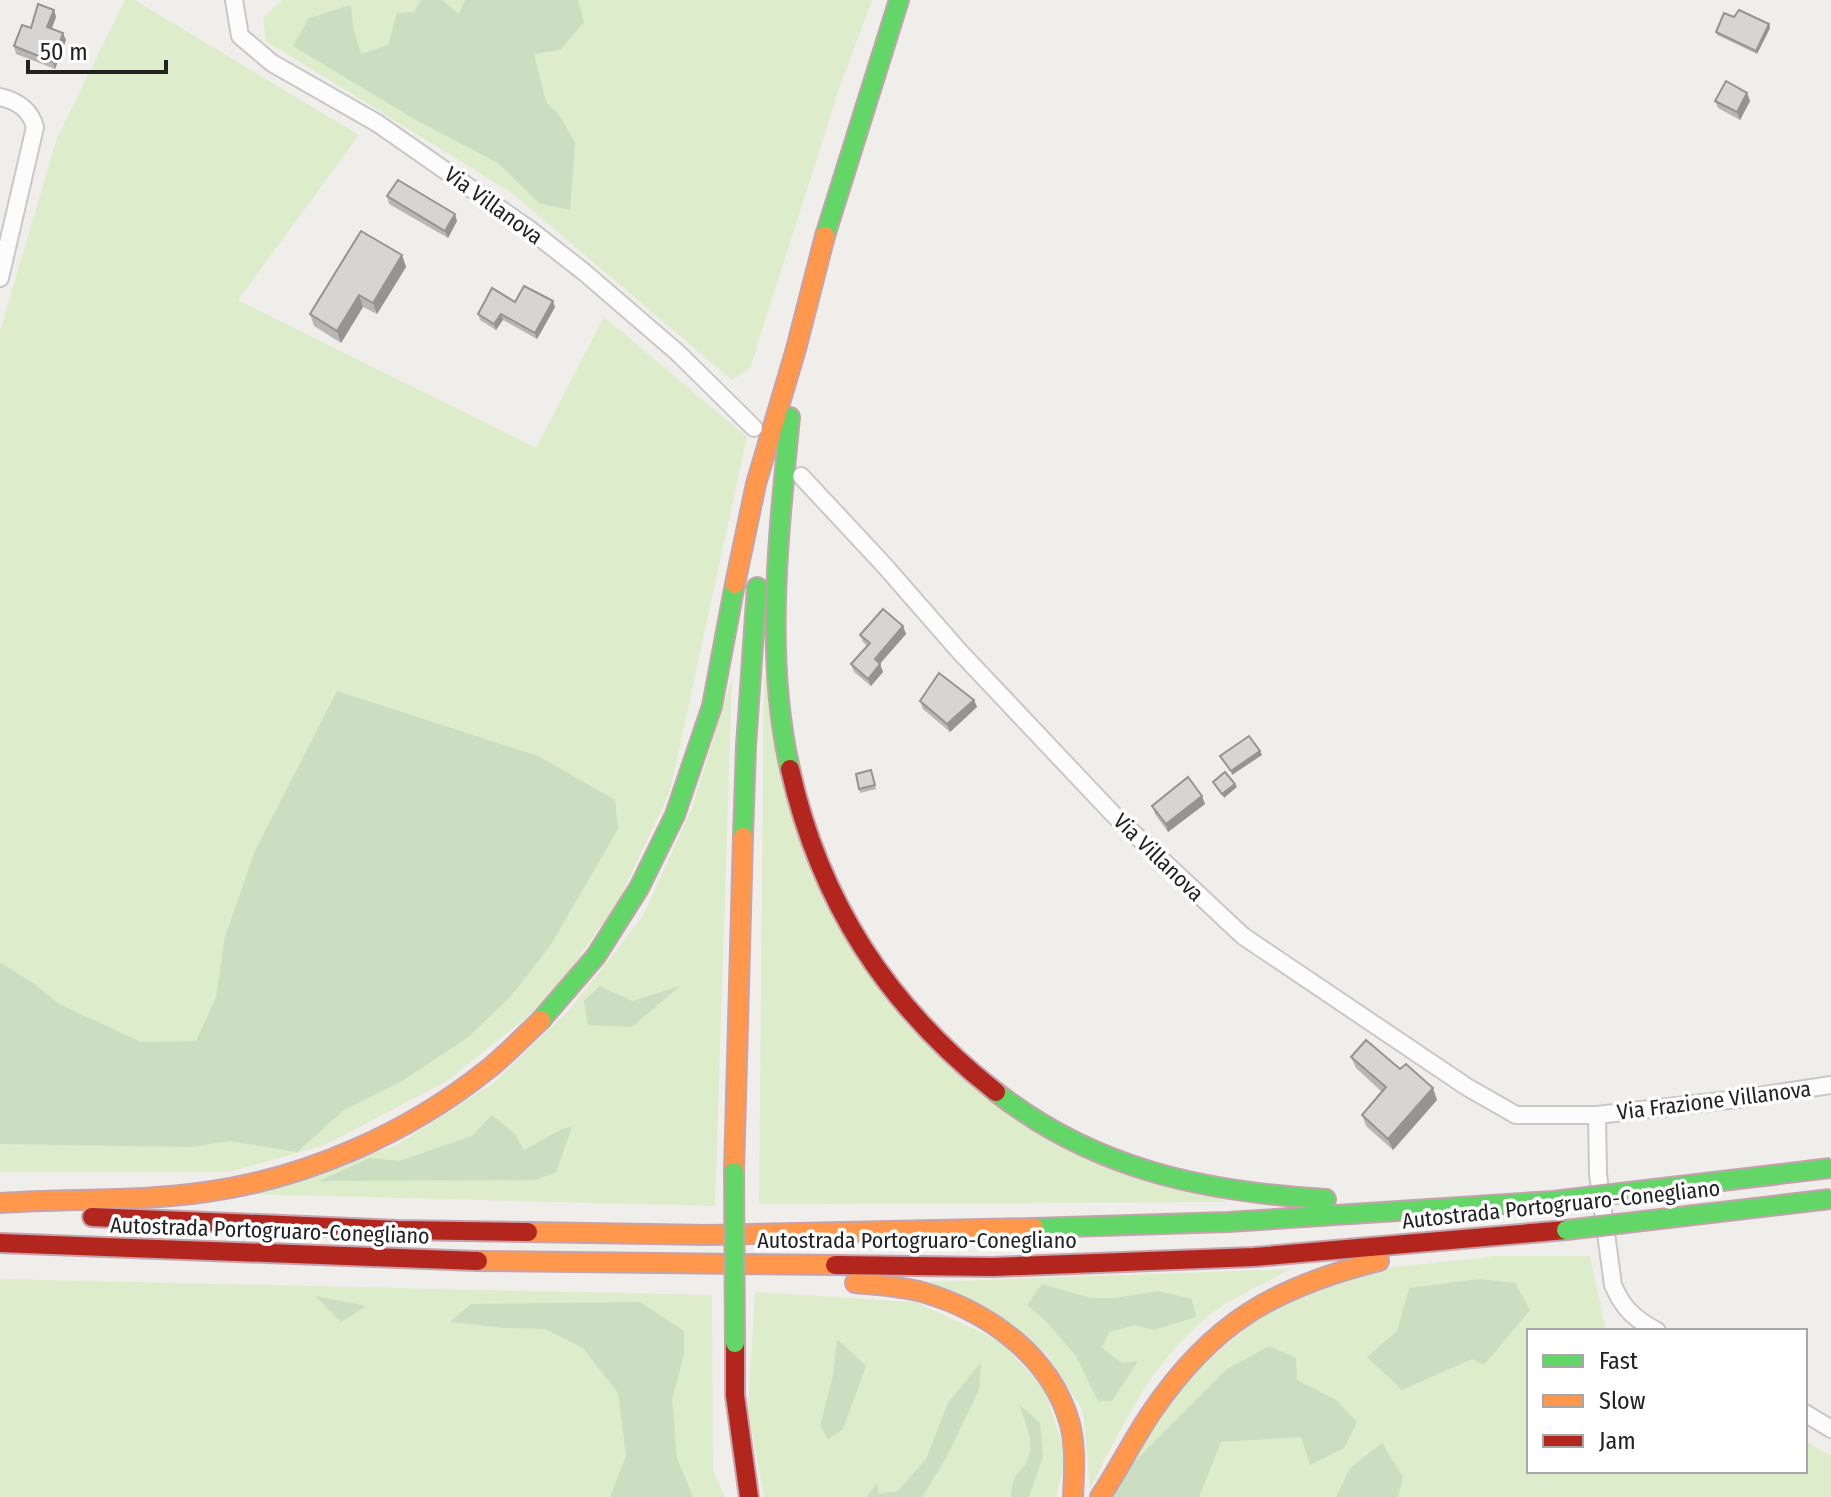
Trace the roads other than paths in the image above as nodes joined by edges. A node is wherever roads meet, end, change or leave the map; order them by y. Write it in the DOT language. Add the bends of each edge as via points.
graph roads {
  1 [pos="234,0"];
  2 [pos="899,0"];
  3 [pos="0,97"];
  4 [pos="0,278"];
  5 [pos="796,348"];
  6 [pos="754,428"];
  7 [pos="801,476"];
  8 [pos="1831,1085"];
  9 [pos="1597,1115"];
  10 [pos="1831,1168"];
  11 [pos="1831,1199"];
  12 [pos="0,1203"];
  13 [pos="1473,1206"];
  14 [pos="0,1214"];
  15 [pos="1491,1237"];
  16 [pos="0,1243"];
  17 [pos="462,1261"];
  18 [pos="1653,1329"];
  19 [pos="1807,1414"];
  20 [pos="1831,1429"];
  21 [pos="749,1497"];
  22 [pos="1073,1497"];
  23 [pos="1100,1497"];
  1 -- 6 [label="street, Via Villanova" via="240,36 272,63 377,123 529,229 678,353"];
  2 -- 5 [label="highway" via="819,255"];
  3 -- 4 [label="street" via="18,102 35,127"];
  5 -- 12 [label="highway" via="751,503 725,655 705,733 664,842 633,903 574,988 451,1099 332,1159 266,1181 213,1190 148,1198"];
  5 -- 13 [label="highway" via="775,623 788,761 821,874 849,932 885,983 923,1030 1003,1098 1084,1148 1137,1169 1213,1189"];
  5 -- 21 [label="highway, bridge" via="758,567 746,746 734,1172 736,1411"];
  7 -- 9 [label="street, Via Villanova" via="1113,814 1243,936 1516,1115"];
  8 -- 9 [label="street, Via Frazione Villanova"];
  9 -- 18 [label="street" via="1598,1174 1613,1285 1633,1318"];
  10 -- 13 [label="highway, Autostrada Portogruaro-Conegliano, bridge"];
  11 -- 15 [label="highway, Autostrada Portogruaro-Conegliano, bridge"];
  13 -- 14 [label="highway, Autostrada Portogruaro-Conegliano" via="1182,1223 708,1235 398,1230"];
  15 -- 17 [label="highway, Autostrada Portogruaro-Conegliano" via="1254,1257 993,1267"];
  15 -- 23 [label="highway" via="1351,1267 1265,1299 1184,1366"];
  16 -- 17 [label="highway, Autostrada Portogruaro-Conegliano"];
  17 -- 22 [label="highway" via="619,1279 851,1282 920,1291 959,1305 998,1325 1043,1367 1068,1416 1076,1446"];
  19 -- 20 [label="street"];
}
